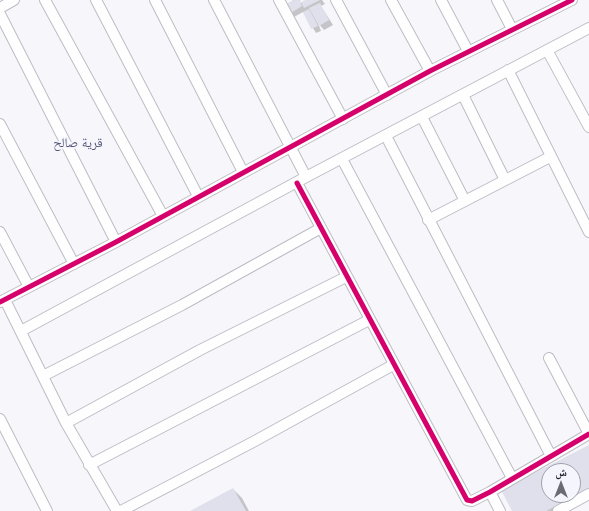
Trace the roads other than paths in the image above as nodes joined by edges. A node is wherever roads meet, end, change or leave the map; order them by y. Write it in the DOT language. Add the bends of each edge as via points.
graph roads {
  1 [pos="14,0"];
  2 [pos="44,0"];
  3 [pos="96,0"];
  4 [pos="155,0"];
  5 [pos="214,0"];
  6 [pos="279,0"];
  7 [pos="336,0"];
  8 [pos="391,0"];
  9 [pos="441,0"];
  10 [pos="497,0"];
  11 [pos="572,0"];
  12 [pos="556,3"];
  13 [pos="0,8"];
  14 [pos="0,14"];
  15 [pos="589,28"];
  16 [pos="512,29"];
  17 [pos="547,50"];
  18 [pos="468,51"];
  19 [pos="508,70"];
  20 [pos="430,71"];
  21 [pos="387,95"];
  22 [pos="463,95"];
  23 [pos="422,117"];
  24 [pos="343,119"];
  25 [pos="0,124"];
  26 [pos="589,127"];
  27 [pos="386,136"];
  28 [pos="290,146"];
  29 [pos="550,157"];
  30 [pos="342,159"];
  31 [pos="243,172"];
  32 [pos="306,177"];
  33 [pos="505,180"];
  34 [pos="296,182"];
  35 [pos="198,196"];
  36 [pos="466,201"];
  37 [pos="163,216"];
  38 [pos="428,220"];
  39 [pos="321,228"];
  40 [pos="0,232"];
  41 [pos="589,232"];
  42 [pos="116,242"];
  43 [pos="74,264"];
  44 [pos="346,277"];
  45 [pos="29,287"];
  46 [pos="2,301"];
  47 [pos="369,320"];
  48 [pos="21,331"];
  49 [pos="549,358"];
  50 [pos="393,365"];
  51 [pos="43,376"];
  52 [pos="0,419"];
  53 [pos="66,423"];
  54 [pos="2,430"];
  55 [pos="589,434"];
  56 [pos="551,456"];
  57 [pos="89,465"];
  58 [pos="512,478"];
  59 [pos="490,492"];
  60 [pos="589,494"];
  61 [pos="47,511"];
  62 [pos="117,511"];
  63 [pos="121,511"];
  64 [pos="500,511"];
  65 [pos="558,511"];
  1 -- 13 [label="street"];
  2 -- 37 [label="street"];
  3 -- 35 [label="street"];
  4 -- 31 [label="street"];
  5 -- 28 [label="street"];
  6 -- 24 [label="street"];
  7 -- 21 [label="street"];
  8 -- 20 [label="street"];
  9 -- 18 [label="street"];
  10 -- 16 [label="street"];
  11 -- 12 [label="street"];
  12 -- 16 [label="street"];
  14 -- 42 [label="street"];
  15 -- 17 [label="street"];
  16 -- 18 [label="street"];
  17 -- 19 [label="street"];
  17 -- 26 [label="street"];
  18 -- 20 [label="street"];
  19 -- 22 [label="street"];
  19 -- 29 [label="street"];
  20 -- 21 [label="street"];
  21 -- 24 [label="street"];
  22 -- 23 [label="street"];
  22 -- 33 [label="street"];
  23 -- 27 [label="street"];
  23 -- 36 [label="street"];
  24 -- 28 [label="street"];
  25 -- 43 [label="street"];
  27 -- 30 [label="street"];
  27 -- 38 [label="street"];
  28 -- 31 [label="street"];
  28 -- 32 [label="street"];
  29 -- 33 [label="street"];
  29 -- 41 [label="street"];
  30 -- 32 [label="street"];
  30 -- 58 [label="street"];
  31 -- 35 [label="street"];
  32 -- 34 [label="street"];
  33 -- 36 [label="street"];
  34 -- 39 [label="street"];
  34 -- 48 [label="street"];
  35 -- 37 [label="street"];
  36 -- 38 [label="street"];
  37 -- 42 [label="street"];
  38 -- 56 [label="street"];
  39 -- 44 [label="street"];
  39 -- 51 [label="street" via="182,305"];
  40 -- 45 [label="street"];
  42 -- 43 [label="street"];
  43 -- 45 [label="street"];
  44 -- 47 [label="street"];
  44 -- 53 [label="street" via="200,350"];
  45 -- 46 [label="street"];
  46 -- 48 [label="street"];
  47 -- 50 [label="street"];
  47 -- 57 [label="street"];
  48 -- 51 [label="street"];
  49 -- 55 [label="street"];
  50 -- 59 [label="street" via="467,500 472,501"];
  50 -- 63 [label="street" via="254,442"];
  51 -- 53 [label="street"];
  52 -- 54 [label="street"];
  53 -- 57 [label="street"];
  54 -- 61 [label="street"];
  55 -- 56 [label="street"];
  56 -- 58 [label="street"];
  57 -- 62 [label="street"];
  58 -- 59 [label="street"];
  59 -- 64 [label="street"];
  60 -- 65 [label="street"];
}
